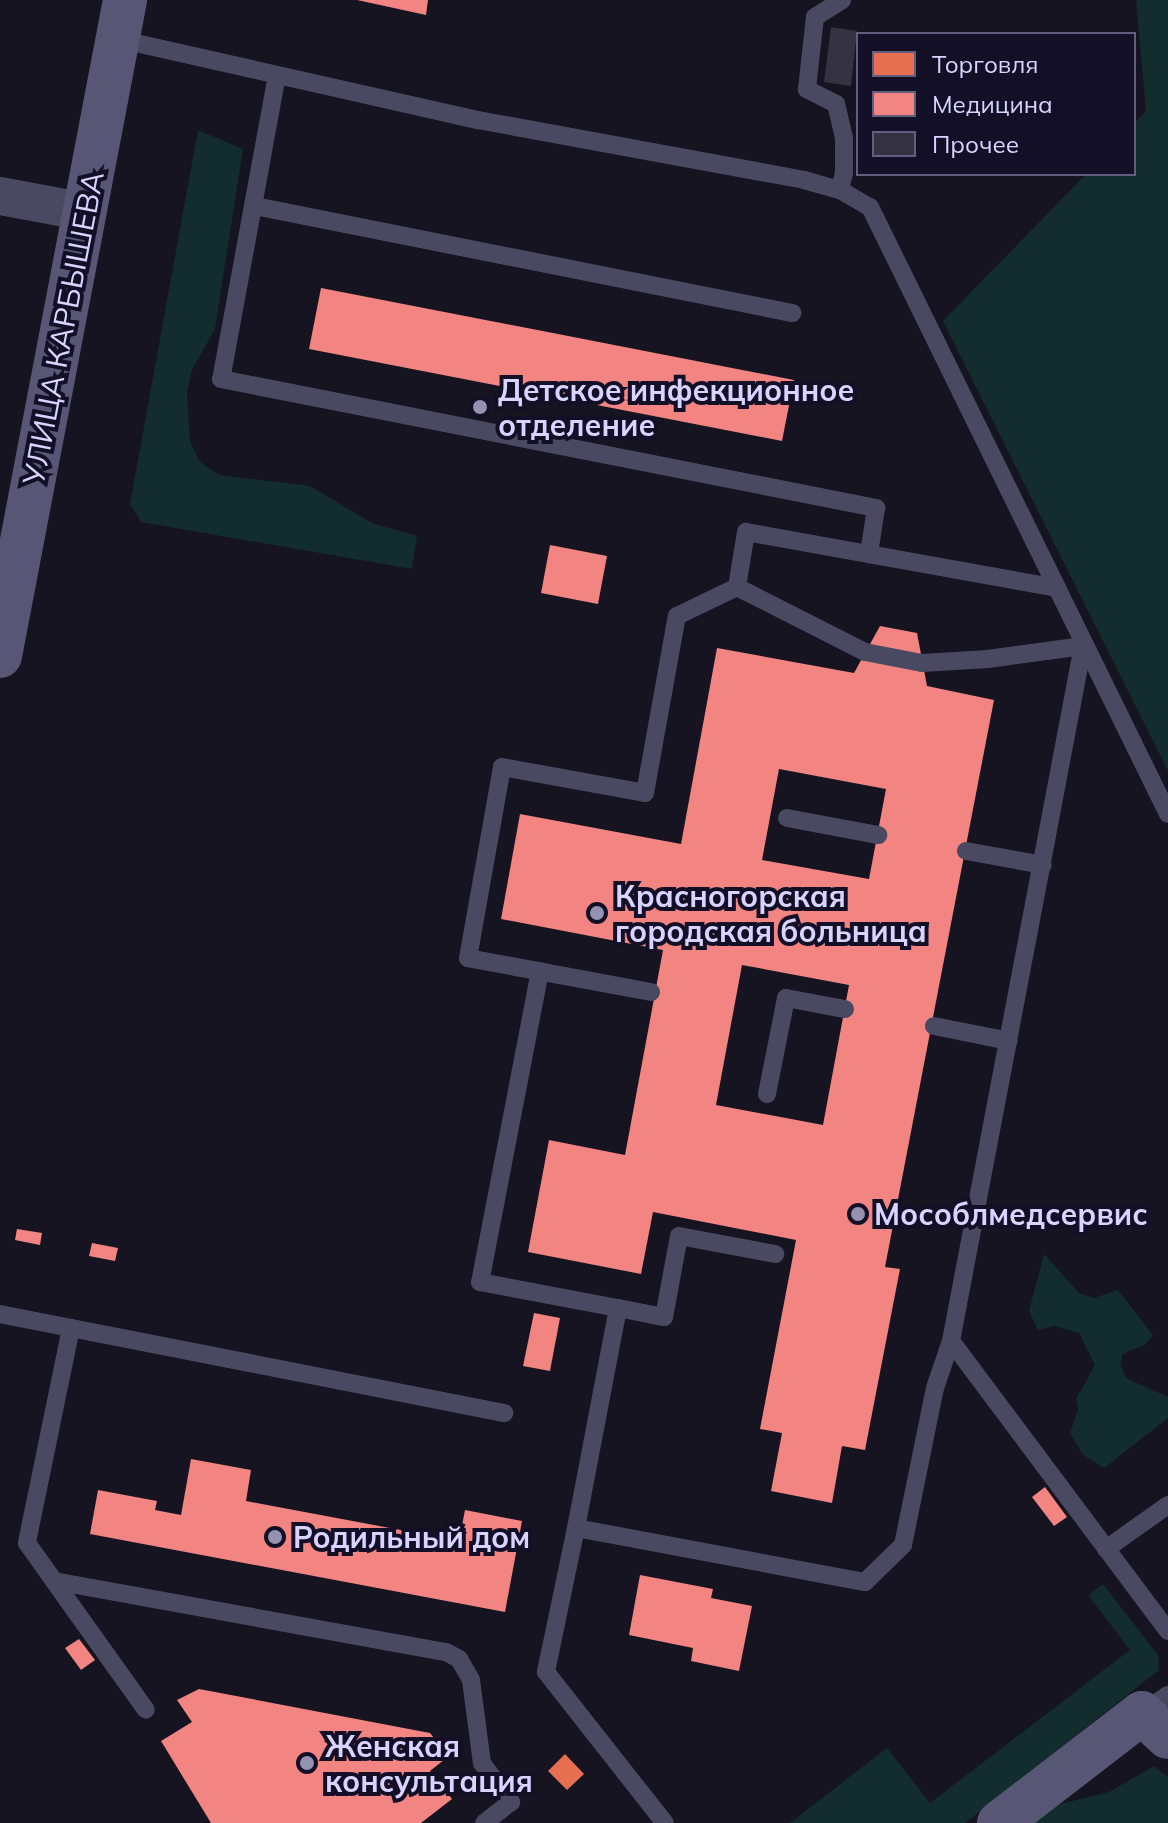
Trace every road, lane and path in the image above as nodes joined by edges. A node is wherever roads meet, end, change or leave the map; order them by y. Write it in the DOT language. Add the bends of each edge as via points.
graph roads {
  1 [pos="842,0"];
  2 [pos="121,20"];
  3 [pos="277,75"];
  4 [pos="840,190"];
  5 [pos="0,196"];
  6 [pos="255,206"];
  7 [pos="86,212"];
  8 [pos="792,313"];
  9 [pos="869,554"];
  10 [pos="737,587"];
  11 [pos="1057,588"];
  12 [pos="1083,646"];
  13 [pos="0,656"];
  14 [pos="1168,814"];
  15 [pos="787,818"];
  16 [pos="878,835"];
  17 [pos="966,851"];
  18 [pos="1043,865"];
  19 [pos="540,971"];
  20 [pos="651,992"];
  21 [pos="845,1009"];
  22 [pos="934,1026"];
  23 [pos="1009,1041"];
  24 [pos="767,1094"];
  25 [pos="775,1254"];
  26 [pos="618,1308"];
  27 [pos="0,1314"];
  28 [pos="71,1328"];
  29 [pos="951,1341"];
  30 [pos="504,1413"];
  31 [pos="1168,1505"];
  32 [pos="576,1528"];
  33 [pos="1106,1549"];
  34 [pos="54,1581"];
  35 [pos="1168,1631"];
  36 [pos="146,1710"];
  37 [pos="1159,1715"];
  38 [pos="484,1823"];
  39 [pos="665,1823"];
  40 [pos="999,1823"];
  1 -- 4 [label="lane" via="815,17 807,89 836,104 844,138"];
  2 -- 3 [label="lane"];
  2 -- 7 [label="street, УЛИЦА КАРБЫШЕВА"];
  3 -- 4 [label="lane"];
  3 -- 6 [label="lane"];
  4 -- 11 [label="lane" via="870,207"];
  5 -- 7 [label="street"];
  6 -- 8 [label="lane"];
  6 -- 9 [label="lane" via="221,379 876,508"];
  7 -- 13 [label="street, УЛИЦА КАРБЫШЕВА"];
  9 -- 10 [label="lane" via="746,532"];
  9 -- 11 [label="lane"];
  10 -- 12 [label="lane" via="865,652 922,663"];
  10 -- 19 [label="lane" via="677,616 645,793 502,767 468,958"];
  11 -- 12 [label="lane"];
  12 -- 14 [label="lane"];
  12 -- 18 [label="lane"];
  15 -- 16 [label="lane"];
  17 -- 18 [label="lane"];
  18 -- 23 [label="lane"];
  19 -- 20 [label="lane"];
  19 -- 26 [label="lane" via="480,1282"];
  21 -- 24 [label="lane" via="786,998"];
  22 -- 23 [label="lane"];
  23 -- 29 [label="lane"];
  25 -- 26 [label="lane" via="679,1236 664,1317"];
  26 -- 32 [label="lane"];
  27 -- 28 [label="lane"];
  28 -- 30 [label="lane"];
  28 -- 34 [label="lane" via="27,1543"];
  29 -- 32 [label="lane" via="935,1388 903,1545 865,1582"];
  29 -- 33 [label="lane"];
  31 -- 33 [label="lane"];
  32 -- 39 [label="lane" via="546,1672"];
  33 -- 35 [label="lane"];
  34 -- 36 [label="lane"];
  34 -- 38 [label="lane" via="446,1652 459,1659 471,1680 482,1763 511,1802"];
  37 -- 40 [label="street"];
}
